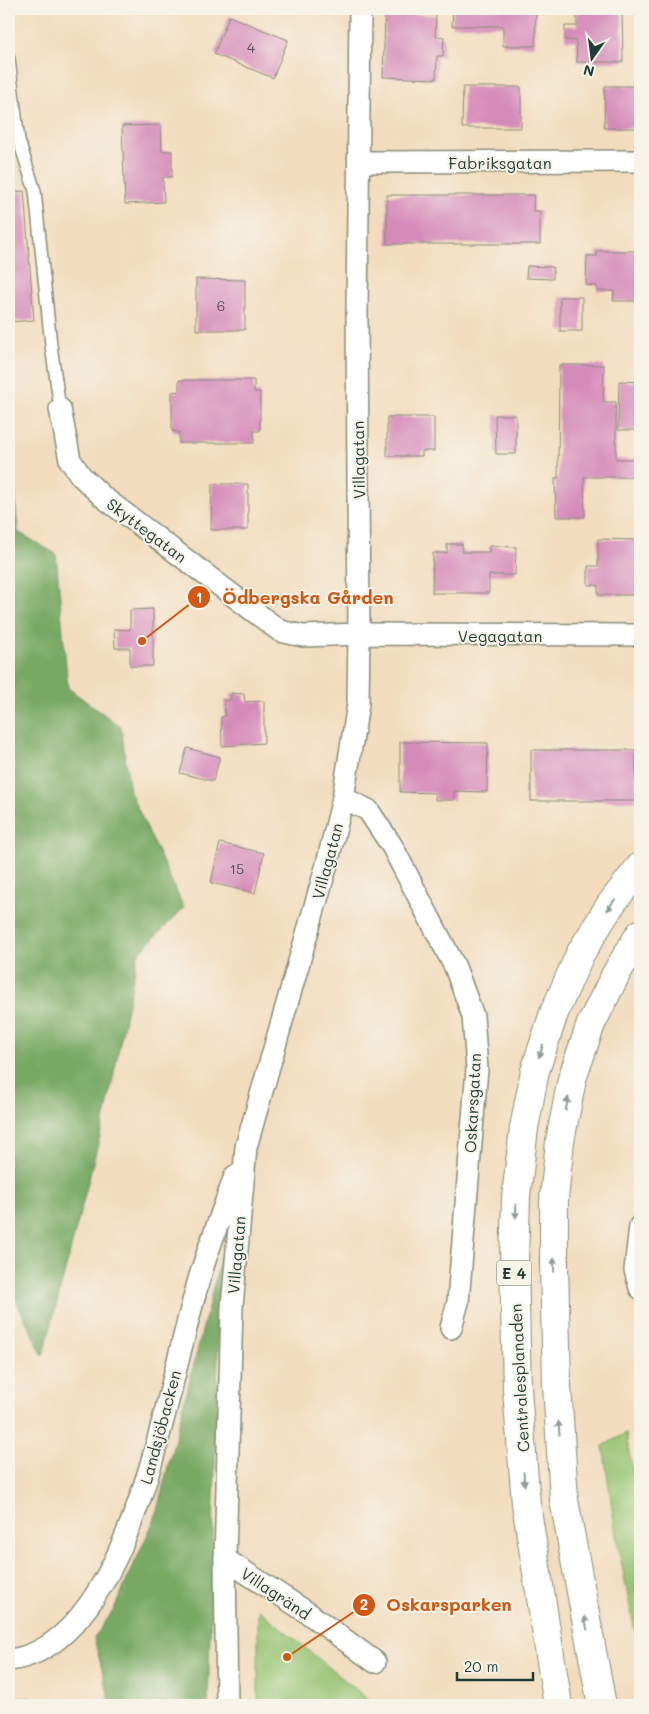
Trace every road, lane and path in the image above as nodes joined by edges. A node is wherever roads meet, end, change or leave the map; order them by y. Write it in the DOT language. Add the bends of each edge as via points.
graph roads {
  1 [pos="360,9"];
  2 [pos="9,59"];
  3 [pos="640,161"];
  4 [pos="359,162"];
  5 [pos="60,409"];
  6 [pos="360,634"];
  7 [pos="640,635"];
  8 [pos="343,798"];
  9 [pos="640,867"];
  10 [pos="640,934"];
  11 [pos="246,1147"];
  12 [pos="640,1226"];
  13 [pos="640,1288"];
  14 [pos="451,1328"];
  15 [pos="225,1559"];
  16 [pos="9,1660"];
  17 [pos="375,1662"];
  18 [pos="227,1705"];
  19 [pos="558,1705"];
  20 [pos="602,1705"];
  1 -- 4 [label="street, Villagatan"];
  2 -- 5 [label="lane" via="19,142 35,191"];
  3 -- 4 [label="street, Fabriksgatan"];
  4 -- 6 [label="street, Villagatan"];
  5 -- 6 [label="street, Skyttegatan" via="70,460 81,476 103,497 267,622 280,631 303,636"];
  6 -- 7 [label="street, Vegagatan"];
  6 -- 8 [label="street, Villagatan" via="358,704"];
  8 -- 11 [label="street, Villagatan"];
  8 -- 14 [label="street, Oskarsgatan" via="368,810 392,846 455,967 472,1016 477,1069 458,1302"];
  9 -- 19 [label="highway, Centralesplanaden / E 4, one-way" via="611,904 580,954 554,1013 535,1071 516,1197 517,1370 526,1504"];
  20 -- 10 [label="highway, E 4, one-way" via="564,1500 557,1385 554,1199 560,1140 572,1080 592,1024"];
  11 -- 15 [label="street, Villagatan" via="232,1307"];
  11 -- 16 [label="street, Landsjöbacken" via="198,1280 163,1420 139,1502 121,1546 102,1586 66,1632 44,1648 20,1659"];
  12 -- 13 [label="street" via="635,1270"];
  15 -- 17 [label="street, Villagränd"];
  15 -- 18 [label="street, Villagatan"];
}
